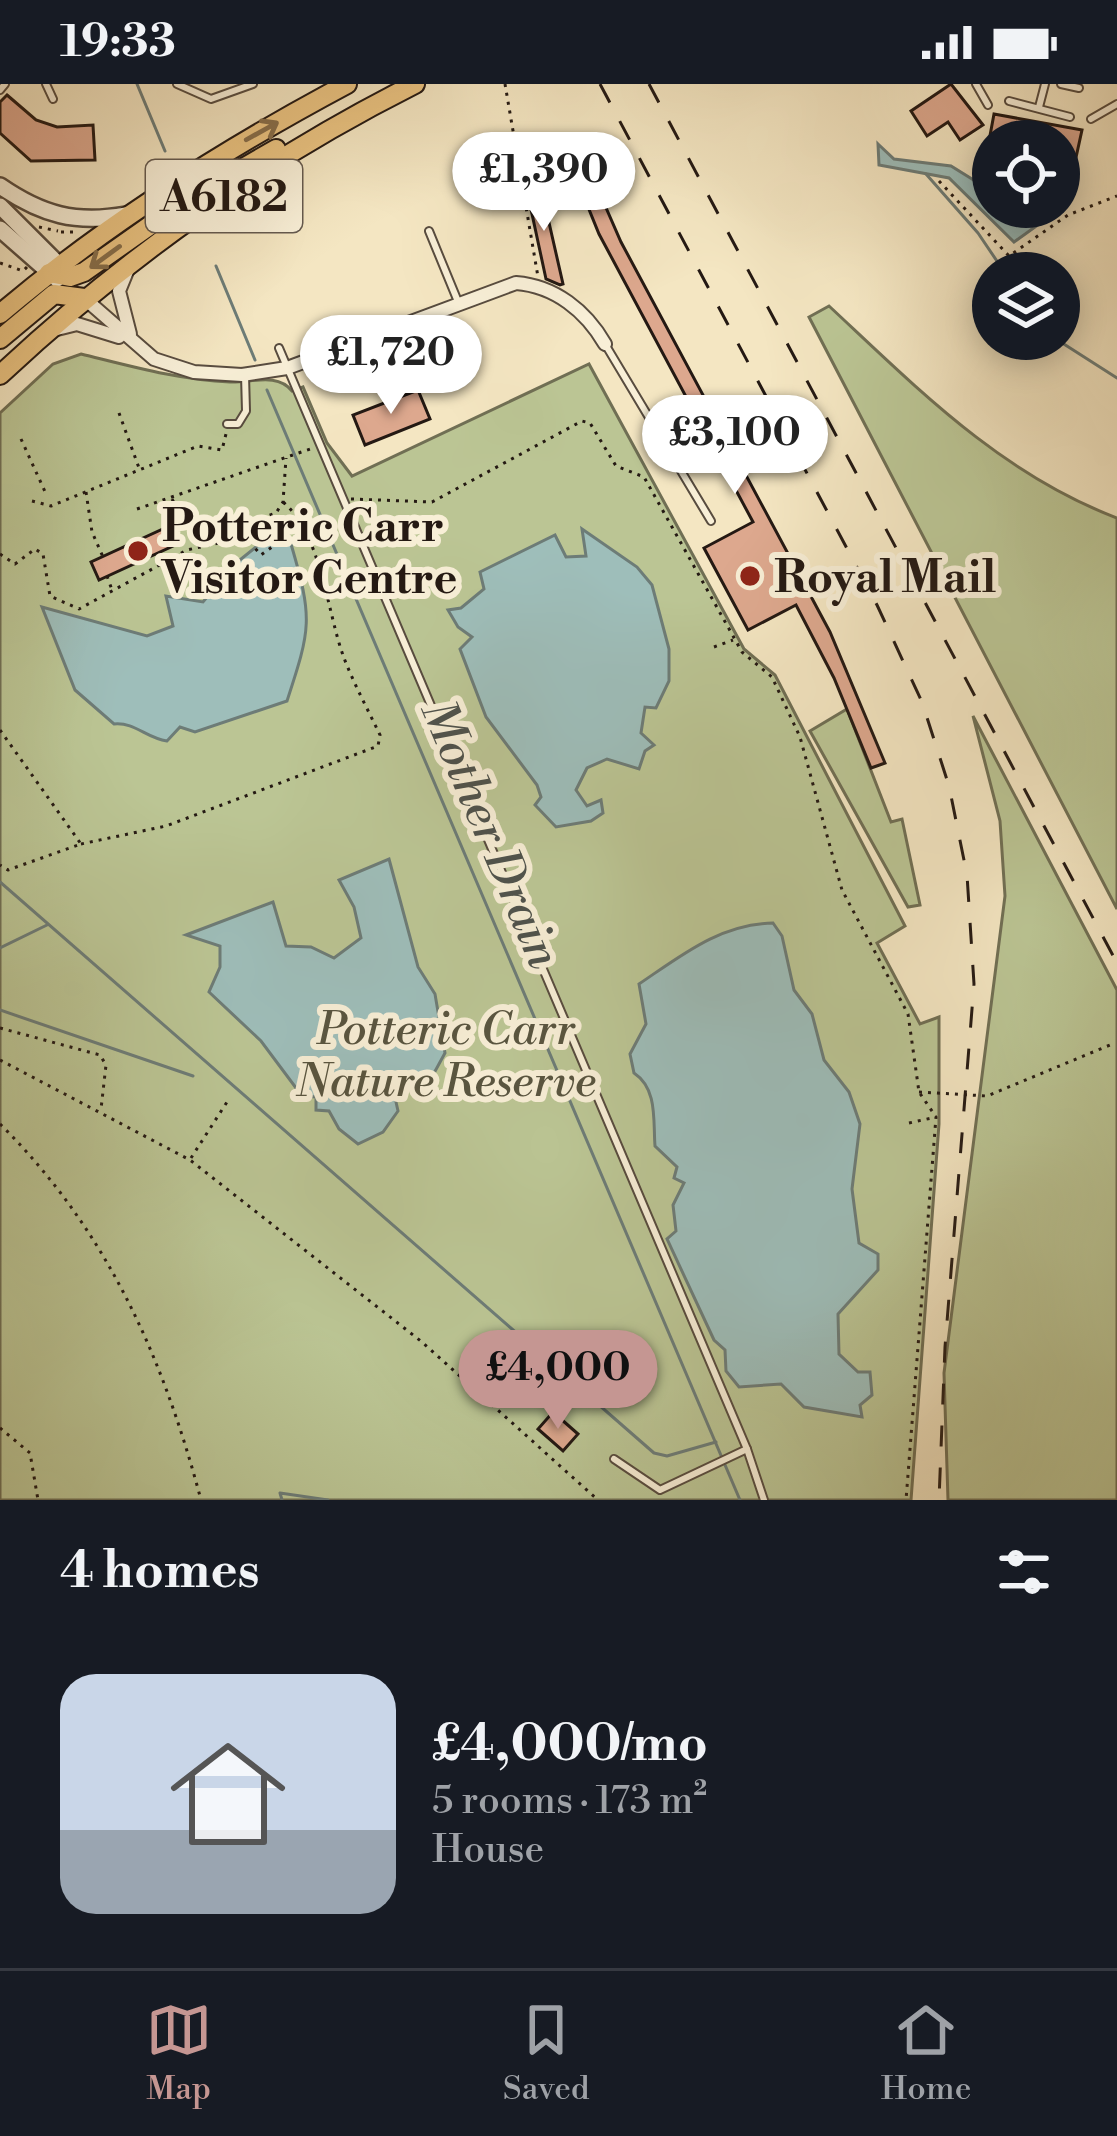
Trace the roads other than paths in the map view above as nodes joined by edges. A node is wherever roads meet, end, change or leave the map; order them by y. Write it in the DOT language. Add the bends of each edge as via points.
graph roads {
  1 [pos="46,84"];
  2 [pos="177,84"];
  3 [pos="253,84"];
  4 [pos="347,84"];
  5 [pos="415,84"];
  6 [pos="976,84"];
  7 [pos="1045,84"];
  8 [pos="1061,84"];
  9 [pos="1079,88"];
  10 [pos="53,99"];
  11 [pos="1009,101"];
  12 [pos="1117,104"];
  13 [pos="988,105"];
  14 [pos="1039,107"];
  15 [pos="1070,117"];
  16 [pos="1091,119"];
  17 [pos="314,135"];
  18 [pos="0,186"];
  19 [pos="0,206"];
  20 [pos="127,214"];
  21 [pos="0,229"];
  22 [pos="429,231"];
  23 [pos="135,259"];
  24 [pos="60,271"];
  25 [pos="84,298"];
  26 [pos="459,304"];
  27 [pos="0,314"];
  28 [pos="417,319"];
  29 [pos="43,334"];
  30 [pos="0,338"];
  31 [pos="605,344"];
  32 [pos="137,345"];
  33 [pos="428,346"];
  34 [pos="280,348"];
  35 [pos="287,368"];
  36 [pos="0,375"];
  37 [pos="245,375"];
  38 [pos="226,424"];
  39 [pos="711,521"];
  40 [pos="747,1449"];
  41 [pos="614,1459"];
  42 [pos="764,1500"];
  1 -- 10 [label="lane"];
  2 -- 3 [label="lane" via="211,99"];
  20 -- 4 [label="highway, A6182, one-way"];
  5 -- 17 [label="highway, A6182"];
  6 -- 13 [label="lane"];
  7 -- 14 [label="lane"];
  8 -- 9 [label="lane"];
  11 -- 14 [label="lane"];
  12 -- 16 [label="lane"];
  14 -- 15 [label="lane"];
  17 -- 23 [label="highway, A6182"];
  17 -- 24 [label="highway, one-way" via="243,165 84,272"];
  18 -- 20 [label="street" via="64,218"];
  19 -- 24 [label="street"];
  20 -- 24 [label="highway, A6182"];
  21 -- 24 [label="street"];
  22 -- 26 [label="lane"];
  23 -- 25 [label="highway, A6182"];
  23 -- 32 [label="street" via="118,291"];
  24 -- 25 [label="street"];
  24 -- 27 [label="highway, A6182"];
  25 -- 29 [label="highway, A6182"];
  25 -- 30 [label="highway" via="54,294"];
  25 -- 32 [label="street"];
  26 -- 28 [label="street"];
  26 -- 31 [label="street" via="515,283 542,290 590,318"];
  28 -- 33 [label="lane"];
  28 -- 35 [label="street"];
  29 -- 32 [label="street" via="77,324"];
  29 -- 36 [label="highway, A6182"];
  31 -- 39 [label="lane"];
  32 -- 37 [label="street" via="194,372"];
  34 -- 35 [label="lane"];
  35 -- 37 [label="street"];
  35 -- 40 [label="lane"];
  37 -- 38 [label="lane" via="246,411 238,424"];
  40 -- 41 [label="lane" via="660,1490"];
  40 -- 42 [label="lane"];
}
